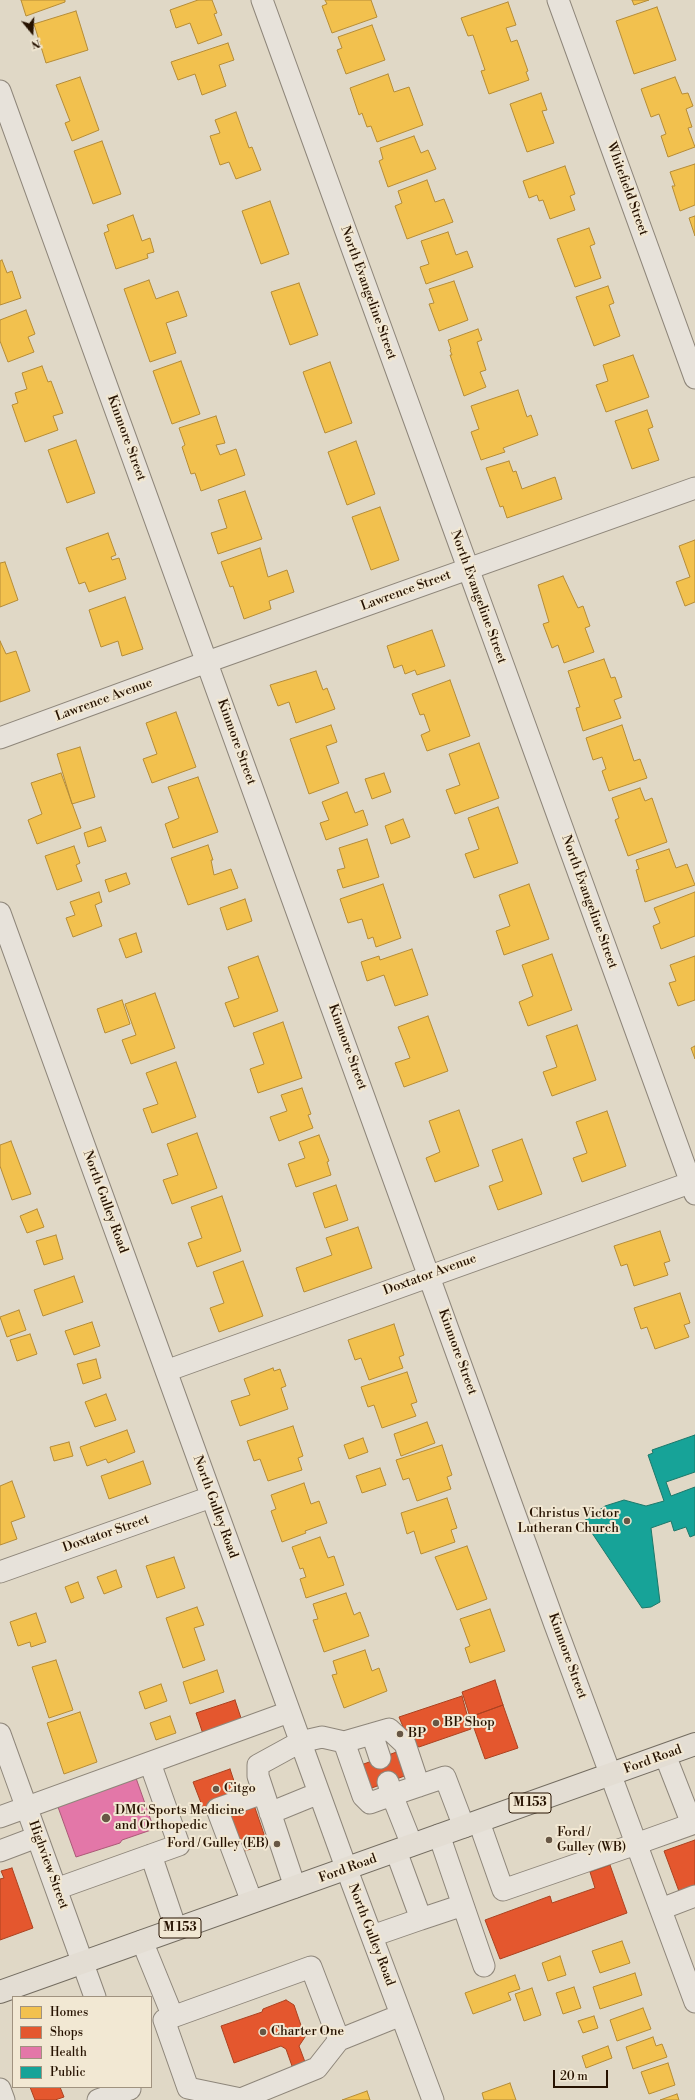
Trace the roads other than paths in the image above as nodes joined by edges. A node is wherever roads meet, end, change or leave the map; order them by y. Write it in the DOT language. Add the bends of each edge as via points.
graph roads {
  1 [pos="262,0"];
  2 [pos="558,0"];
  3 [pos="0,92"];
  4 [pos="695,378"];
  5 [pos="695,488"];
  6 [pos="468,568"];
  7 [pos="207,662"];
  8 [pos="0,738"];
  9 [pos="0,913"];
  10 [pos="694,1186"];
  11 [pos="430,1275"];
  12 [pos="166,1371"];
  13 [pos="211,1497"];
  14 [pos="0,1572"];
  15 [pos="289,1712"];
  16 [pos="0,1734"];
  17 [pos="372,1734"];
  18 [pos="300,1742"];
  19 [pos="344,1742"];
  20 [pos="695,1744"];
  21 [pos="665,1755"];
  22 [pos="380,1758"];
  23 [pos="150,1763"];
  24 [pos="611,1774"];
  25 [pos="419,1786"];
  26 [pos="390,1789"];
  27 [pos="263,1793"];
  28 [pos="319,1793"];
  29 [pos="27,1807"];
  30 [pos="270,1813"];
  31 [pos="0,1817"];
  32 [pos="471,1824"];
  33 [pos="439,1835"];
  34 [pos="37,1837"];
  35 [pos="636,1844"];
  36 [pos="404,1848"];
  37 [pos="0,1851"];
  38 [pos="151,1855"];
  39 [pos="347,1870"];
  40 [pos="295,1887"];
  41 [pos="56,1889"];
  42 [pos="695,1896"];
  43 [pos="252,1902"];
  44 [pos="463,1905"];
  45 [pos="660,1909"];
  46 [pos="421,1919"];
  47 [pos="176,1929"];
  48 [pos="372,1936"];
  49 [pos="142,1941"];
  50 [pos="83,1962"];
  51 [pos="484,1966"];
  52 [pos="0,1992"];
  53 [pos="96,1996"];
  54 [pos="695,2002"];
  55 [pos="401,2015"];
  56 [pos="168,2018"];
  57 [pos="338,2040"];
  58 [pos="88,2088"];
  59 [pos="0,2089"];
  60 [pos="131,2092"];
  61 [pos="4,2100"];
  62 [pos="93,2100"];
  63 [pos="98,2100"];
  64 [pos="433,2100"];
  1 -- 6 [label="street, North Evangeline Street"];
  2 -- 4 [label="street, Whitefield Street"];
  3 -- 7 [label="street, Kinmore Street"];
  5 -- 6 [label="street, Lawrence Street"];
  6 -- 7 [label="street, Lawrence Street"];
  6 -- 10 [label="street, North Evangeline Street"];
  7 -- 8 [label="street, Lawrence Avenue"];
  7 -- 11 [label="street, Kinmore Street"];
  9 -- 12 [label="street, North Gulley Road"];
  10 -- 11 [label="street, Doxtator Avenue"];
  11 -- 12 [label="street, Doxtator Avenue"];
  11 -- 24 [label="street, Kinmore Street"];
  12 -- 13 [label="street, North Gulley Road"];
  13 -- 14 [label="street, Doxtator Street"];
  13 -- 15 [label="street, North Gulley Road"];
  15 -- 18 [label="street, North Gulley Road"];
  15 -- 23 [label="street"];
  16 -- 29 [label="street, Highview Street"];
  17 -- 19 [label="street"];
  17 -- 22 [label="street"];
  17 -- 25 [label="street" via="389,1729 405,1744"];
  18 -- 19 [label="street" via="322,1737"];
  18 -- 27 [label="street" via="258,1765"];
  18 -- 28 [label="street, North Gulley Road"];
  19 -- 26 [label="street" via="363,1796 370,1802"];
  20 -- 21 [label="main road, Ford Road / M 153"];
  21 -- 24 [label="main road, Ford Road / M 153"];
  21 -- 35 [label="street" via="692,1824"];
  23 -- 29 [label="street"];
  23 -- 38 [label="street" via="180,1845"];
  24 -- 32 [label="main road, Ford Road / M 153"];
  24 -- 35 [label="street, Kinmore Street"];
  25 -- 26 [label="street"];
  25 -- 32 [label="street" via="445,1777"];
  26 -- 36 [label="street"];
  27 -- 30 [label="street"];
  27 -- 43 [label="street" via="217,1809"];
  28 -- 30 [label="street"];
  28 -- 39 [label="street, North Gulley Road"];
  29 -- 31 [label="street"];
  29 -- 34 [label="street, Highview Street"];
  30 -- 40 [label="street"];
  32 -- 33 [label="main road, Ford Road / M 153"];
  32 -- 35 [label="street" via="503,1890"];
  33 -- 36 [label="main road, Ford Road / M 153"];
  33 -- 44 [label="street"];
  34 -- 37 [label="street"];
  34 -- 41 [label="street, Highview Street"];
  35 -- 45 [label="street, Kinmore Street"];
  36 -- 39 [label="main road, Ford Road / M 153"];
  36 -- 46 [label="street"];
  38 -- 41 [label="street"];
  38 -- 47 [label="street"];
  39 -- 40 [label="main road, Ford Road / M 153"];
  39 -- 48 [label="street, North Gulley Road"];
  40 -- 43 [label="main road, Ford Road / M 153"];
  41 -- 50 [label="street, Highview Street"];
  42 -- 45 [label="street"];
  43 -- 47 [label="main road, Ford Road / M 153"];
  44 -- 46 [label="street"];
  44 -- 51 [label="street"];
  45 -- 54 [label="street, Kinmore Street"];
  46 -- 48 [label="street"];
  47 -- 49 [label="main road, Ford Road / M 153"];
  48 -- 55 [label="street, North Gulley Road"];
  49 -- 50 [label="main road, Ford Road / M 153"];
  49 -- 56 [label="street"];
  50 -- 52 [label="main road, Ford Road / M 153"];
  50 -- 53 [label="street, Highview Street"];
  55 -- 57 [label="street"];
  55 -- 64 [label="street, North Gulley Road"];
  56 -- 57 [label="street" via="311,1967"];
  56 -- 57 [label="street" via="188,2088 241,2100 317,2068"];
  58 -- 62 [label="street"];
  59 -- 61 [label="street"];
  60 -- 63 [label="street"];
}
